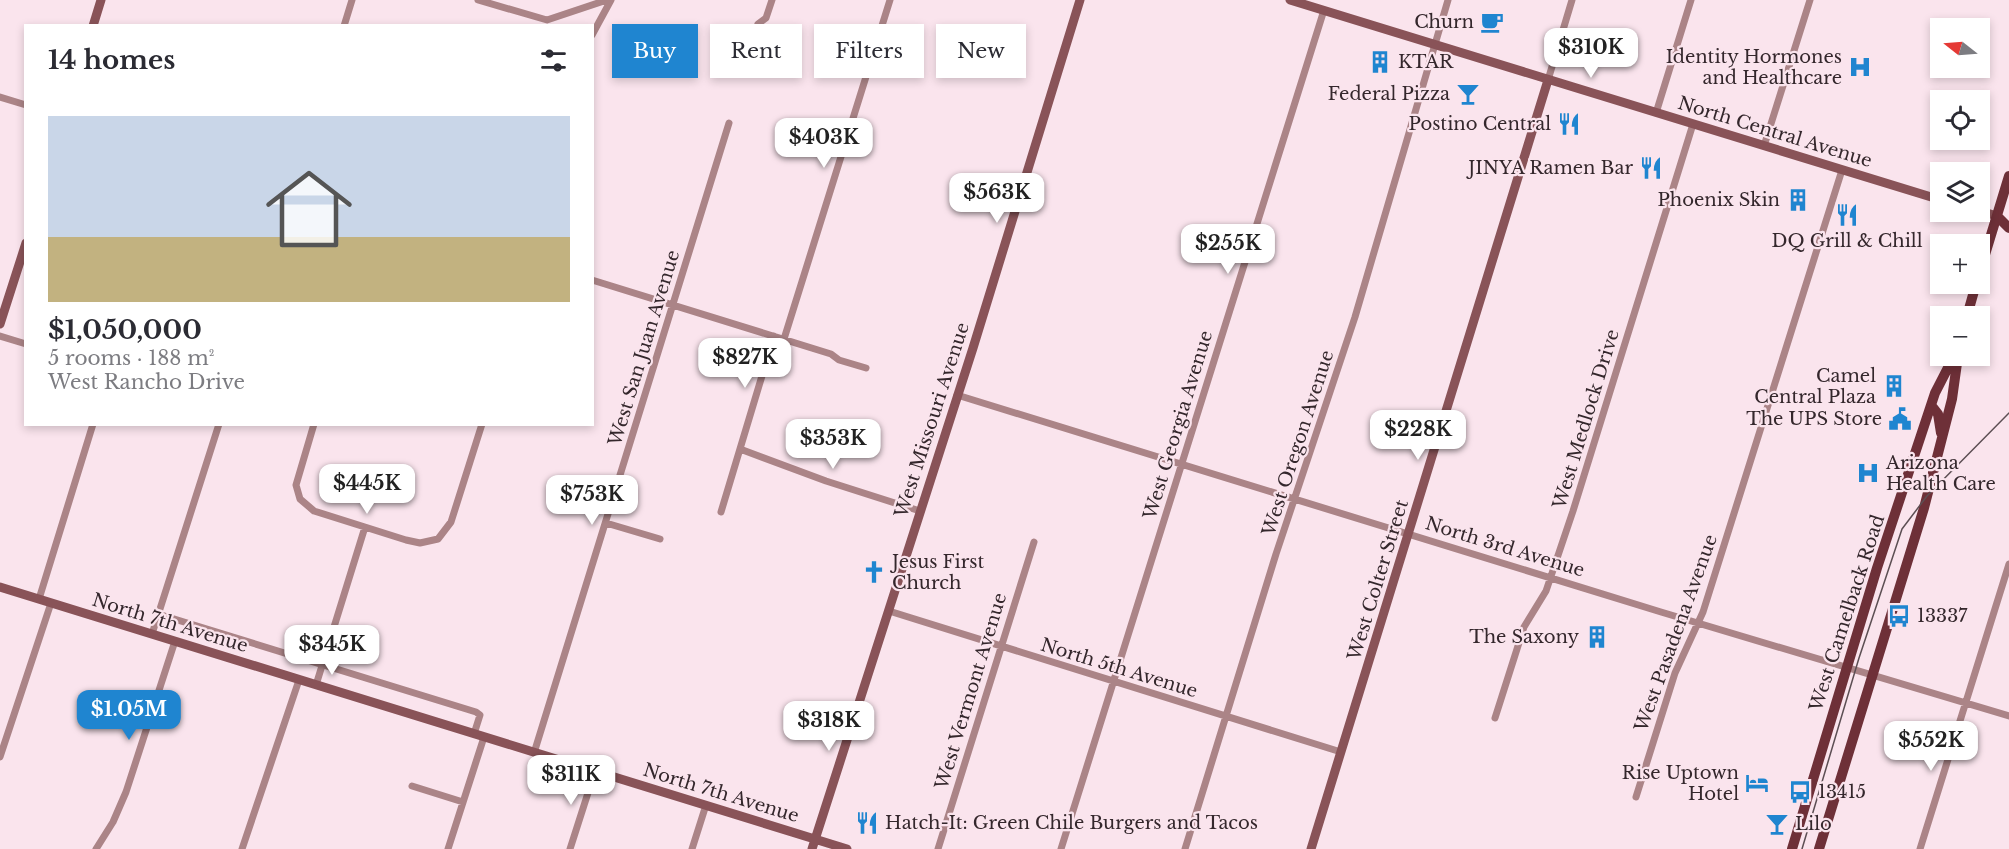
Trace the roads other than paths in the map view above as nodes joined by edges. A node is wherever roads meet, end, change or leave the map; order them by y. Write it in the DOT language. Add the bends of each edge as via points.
graph roads {
  1 [pos="101,0"];
  2 [pos="352,0"];
  3 [pos="478,0"];
  4 [pos="609,0"];
  5 [pos="772,0"];
  6 [pos="890,0"];
  7 [pos="1080,0"];
  8 [pos="1290,0"];
  9 [pos="1448,0"];
  10 [pos="1572,0"];
  11 [pos="1691,0"];
  12 [pos="1810,0"];
  13 [pos="1324,10"];
  14 [pos="547,20"];
  15 [pos="94,24"];
  16 [pos="345,24"];
  17 [pos="554,24"];
  18 [pos="758,24"];
  19 [pos="594,31"];
  20 [pos="1436,45"];
  21 [pos="1548,80"];
  22 [pos="0,97"];
  23 [pos="24,104"];
  24 [pos="1656,113"];
  25 [pos="729,123"];
  26 [pos="1693,124"];
  27 [pos="1764,146"];
  28 [pos="1842,170"];
  29 [pos="2009,176"];
  30 [pos="1930,197"];
  31 [pos="1990,214"];
  32 [pos="1997,216"];
  33 [pos="2009,216"];
  34 [pos="2009,228"];
  35 [pos="1990,239"];
  36 [pos="24,249"];
  37 [pos="594,281"];
  38 [pos="673,305"];
  39 [pos="0,324"];
  40 [pos="0,336"];
  41 [pos="774,336"];
  42 [pos="784,339"];
  43 [pos="24,343"];
  44 [pos="1951,366"];
  45 [pos="1955,366"];
  46 [pos="866,368"];
  47 [pos="957,395"];
  48 [pos="1931,405"];
  49 [pos="92,426"];
  50 [pos="218,426"];
  51 [pos="313,426"];
  52 [pos="481,426"];
  53 [pos="1942,439"];
  54 [pos="740,449"];
  55 [pos="1182,463"];
  56 [pos="1295,498"];
  57 [pos="920,511"];
  58 [pos="721,512"];
  59 [pos="606,523"];
  60 [pos="365,527"];
  61 [pos="1410,533"];
  62 [pos="660,539"];
  63 [pos="1034,542"];
  64 [pos="2009,564"];
  65 [pos="1552,576"];
  66 [pos="0,587"];
  67 [pos="39,599"];
  68 [pos="51,603"];
  69 [pos="889,611"];
  70 [pos="158,614"];
  71 [pos="1699,623"];
  72 [pos="152,634"];
  73 [pos="175,641"];
  74 [pos="1001,647"];
  75 [pos="322,666"];
  76 [pos="1845,667"];
  77 [pos="1872,675"];
  78 [pos="299,680"];
  79 [pos="1113,681"];
  80 [pos="316,685"];
  81 [pos="1966,703"];
  82 [pos="1226,716"];
  83 [pos="2009,716"];
  84 [pos="1495,718"];
  85 [pos="0,729"];
  86 [pos="8,732"];
  87 [pos="479,736"];
  88 [pos="1341,752"];
  89 [pos="534,753"];
  90 [pos="0,758"];
  91 [pos="595,771"];
  92 [pos="412,786"];
  93 [pos="1636,797"];
  94 [pos="463,802"];
  95 [pos="706,805"];
  96 [pos="815,839"];
  97 [pos="96,849"];
  98 [pos="242,849"];
  99 [pos="448,849"];
  100 [pos="570,849"];
  101 [pos="692,849"];
  102 [pos="812,849"];
  103 [pos="847,849"];
  104 [pos="938,849"];
  105 [pos="1061,849"];
  106 [pos="1185,849"];
  107 [pos="1311,849"];
  108 [pos="1792,849"];
  109 [pos="1819,849"];
  110 [pos="1920,849"];
  1 -- 15 [label="main road"];
  2 -- 16 [label="street"];
  3 -- 14 [label="street"];
  4 -- 14 [label="street"];
  4 -- 19 [label="street"];
  5 -- 18 [label="street" via="766,18"];
  6 -- 42 [label="street"];
  7 -- 47 [label="main road, West Missouri Avenue"];
  8 -- 13 [label="main road, North Central Avenue"];
  9 -- 20 [label="street, West Oregon Avenue"];
  10 -- 21 [label="street"];
  11 -- 24 [label="street"];
  12 -- 27 [label="street"];
  13 -- 20 [label="main road, North Central Avenue"];
  13 -- 55 [label="street, West Georgia Avenue"];
  14 -- 17 [label="street"];
  20 -- 21 [label="main road, North Central Avenue"];
  20 -- 56 [label="street, West Oregon Avenue" via="1355,317"];
  21 -- 24 [label="main road, North Central Avenue"];
  21 -- 61 [label="main road, West Colter Street"];
  22 -- 23 [label="street"];
  24 -- 26 [label="main road, North Central Avenue"];
  25 -- 38 [label="street, West San Juan Avenue"];
  26 -- 27 [label="main road, North Central Avenue"];
  26 -- 65 [label="street, West Medlock Drive"];
  27 -- 28 [label="main road, North Central Avenue"];
  28 -- 30 [label="main road, North Central Avenue"];
  28 -- 71 [label="street, West Pasadena Avenue"];
  29 -- 32 [label="main road"];
  31 -- 32 [label="main road"];
  32 -- 33 [label="main road"];
  32 -- 34 [label="main road"];
  32 -- 35 [label="main road"];
  36 -- 39 [label="main road"];
  37 -- 38 [label="street"];
  38 -- 41 [label="street"];
  38 -- 59 [label="street, West San Juan Avenue"];
  40 -- 43 [label="street"];
  41 -- 42 [label="street"];
  41 -- 54 [label="street"];
  42 -- 46 [label="street"];
  44 -- 48 [label="main road, West Camelback Road"];
  45 -- 53 [label="main road, West Camelback Road"];
  47 -- 55 [label="street, North 3rd Avenue"];
  47 -- 57 [label="main road, West Missouri Avenue"];
  48 -- 53 [label="main road" via="1938,414"];
  48 -- 76 [label="main road, West Camelback Road"];
  49 -- 67 [label="street"];
  50 -- 70 [label="street"];
  51 -- 60 [label="street" via="296,492 314,511"];
  52 -- 60 [label="street" via="451,522 438,539 420,543"];
  53 -- 77 [label="main road, West Camelback Road"];
  54 -- 57 [label="street"];
  54 -- 58 [label="street"];
  55 -- 56 [label="street, North 3rd Avenue"];
  55 -- 79 [label="street, West Georgia Avenue"];
  56 -- 61 [label="street, North 3rd Avenue"];
  56 -- 82 [label="street, West Oregon Avenue"];
  57 -- 69 [label="main road, West Missouri Avenue"];
  59 -- 62 [label="street"];
  59 -- 89 [label="street, West San Juan Avenue"];
  60 -- 75 [label="street"];
  61 -- 65 [label="street, North 3rd Avenue"];
  61 -- 88 [label="main road, West Colter Street"];
  63 -- 74 [label="street, West Vermont Avenue"];
  64 -- 81 [label="street"];
  65 -- 71 [label="street, North 3rd Avenue"];
  65 -- 84 [label="street, West Medlock Drive" via="1524,627"];
  66 -- 67 [label="main road, North 7th Avenue"];
  67 -- 68 [label="main road, North 7th Avenue"];
  68 -- 72 [label="main road, North 7th Avenue"];
  68 -- 86 [label="street"];
  69 -- 74 [label="street, North 5th Avenue"];
  69 -- 96 [label="main road, West Missouri Avenue"];
  70 -- 72 [label="street"];
  70 -- 75 [label="street"];
  71 -- 76 [label="street, North 3rd Avenue"];
  71 -- 93 [label="street, West Pasadena Avenue" via="1675,674"];
  72 -- 73 [label="main road, North 7th Avenue"];
  73 -- 78 [label="main road, North 7th Avenue"];
  73 -- 97 [label="street" via="126,792"];
  74 -- 79 [label="street, North 5th Avenue"];
  74 -- 104 [label="street, West Vermont Avenue"];
  75 -- 80 [label="street"];
  75 -- 87 [label="street" via="476,712 480,715"];
  76 -- 77 [label="street, North 3rd Avenue"];
  76 -- 108 [label="main road, West Camelback Road"];
  77 -- 81 [label="street, North 3rd Avenue"];
  77 -- 109 [label="main road, West Camelback Road"];
  78 -- 80 [label="main road, North 7th Avenue"];
  78 -- 98 [label="street"];
  79 -- 82 [label="street, North 5th Avenue"];
  79 -- 105 [label="street, West Georgia Avenue"];
  80 -- 87 [label="main road, North 7th Avenue"];
  81 -- 83 [label="street, North 3rd Avenue"];
  81 -- 110 [label="street"];
  82 -- 88 [label="street, North 5th Avenue"];
  82 -- 106 [label="street, West Oregon Avenue"];
  85 -- 86 [label="street"];
  86 -- 90 [label="street"];
  87 -- 89 [label="main road, North 7th Avenue"];
  87 -- 94 [label="street"];
  88 -- 107 [label="main road, West Colter Street"];
  89 -- 91 [label="main road, North 7th Avenue"];
  91 -- 95 [label="main road, North 7th Avenue"];
  91 -- 100 [label="street"];
  92 -- 94 [label="street"];
  94 -- 99 [label="street"];
  95 -- 96 [label="main road, North 7th Avenue"];
  95 -- 101 [label="street"];
  96 -- 102 [label="main road, West Missouri Avenue"];
  96 -- 103 [label="main road, North 7th Avenue"];
}
